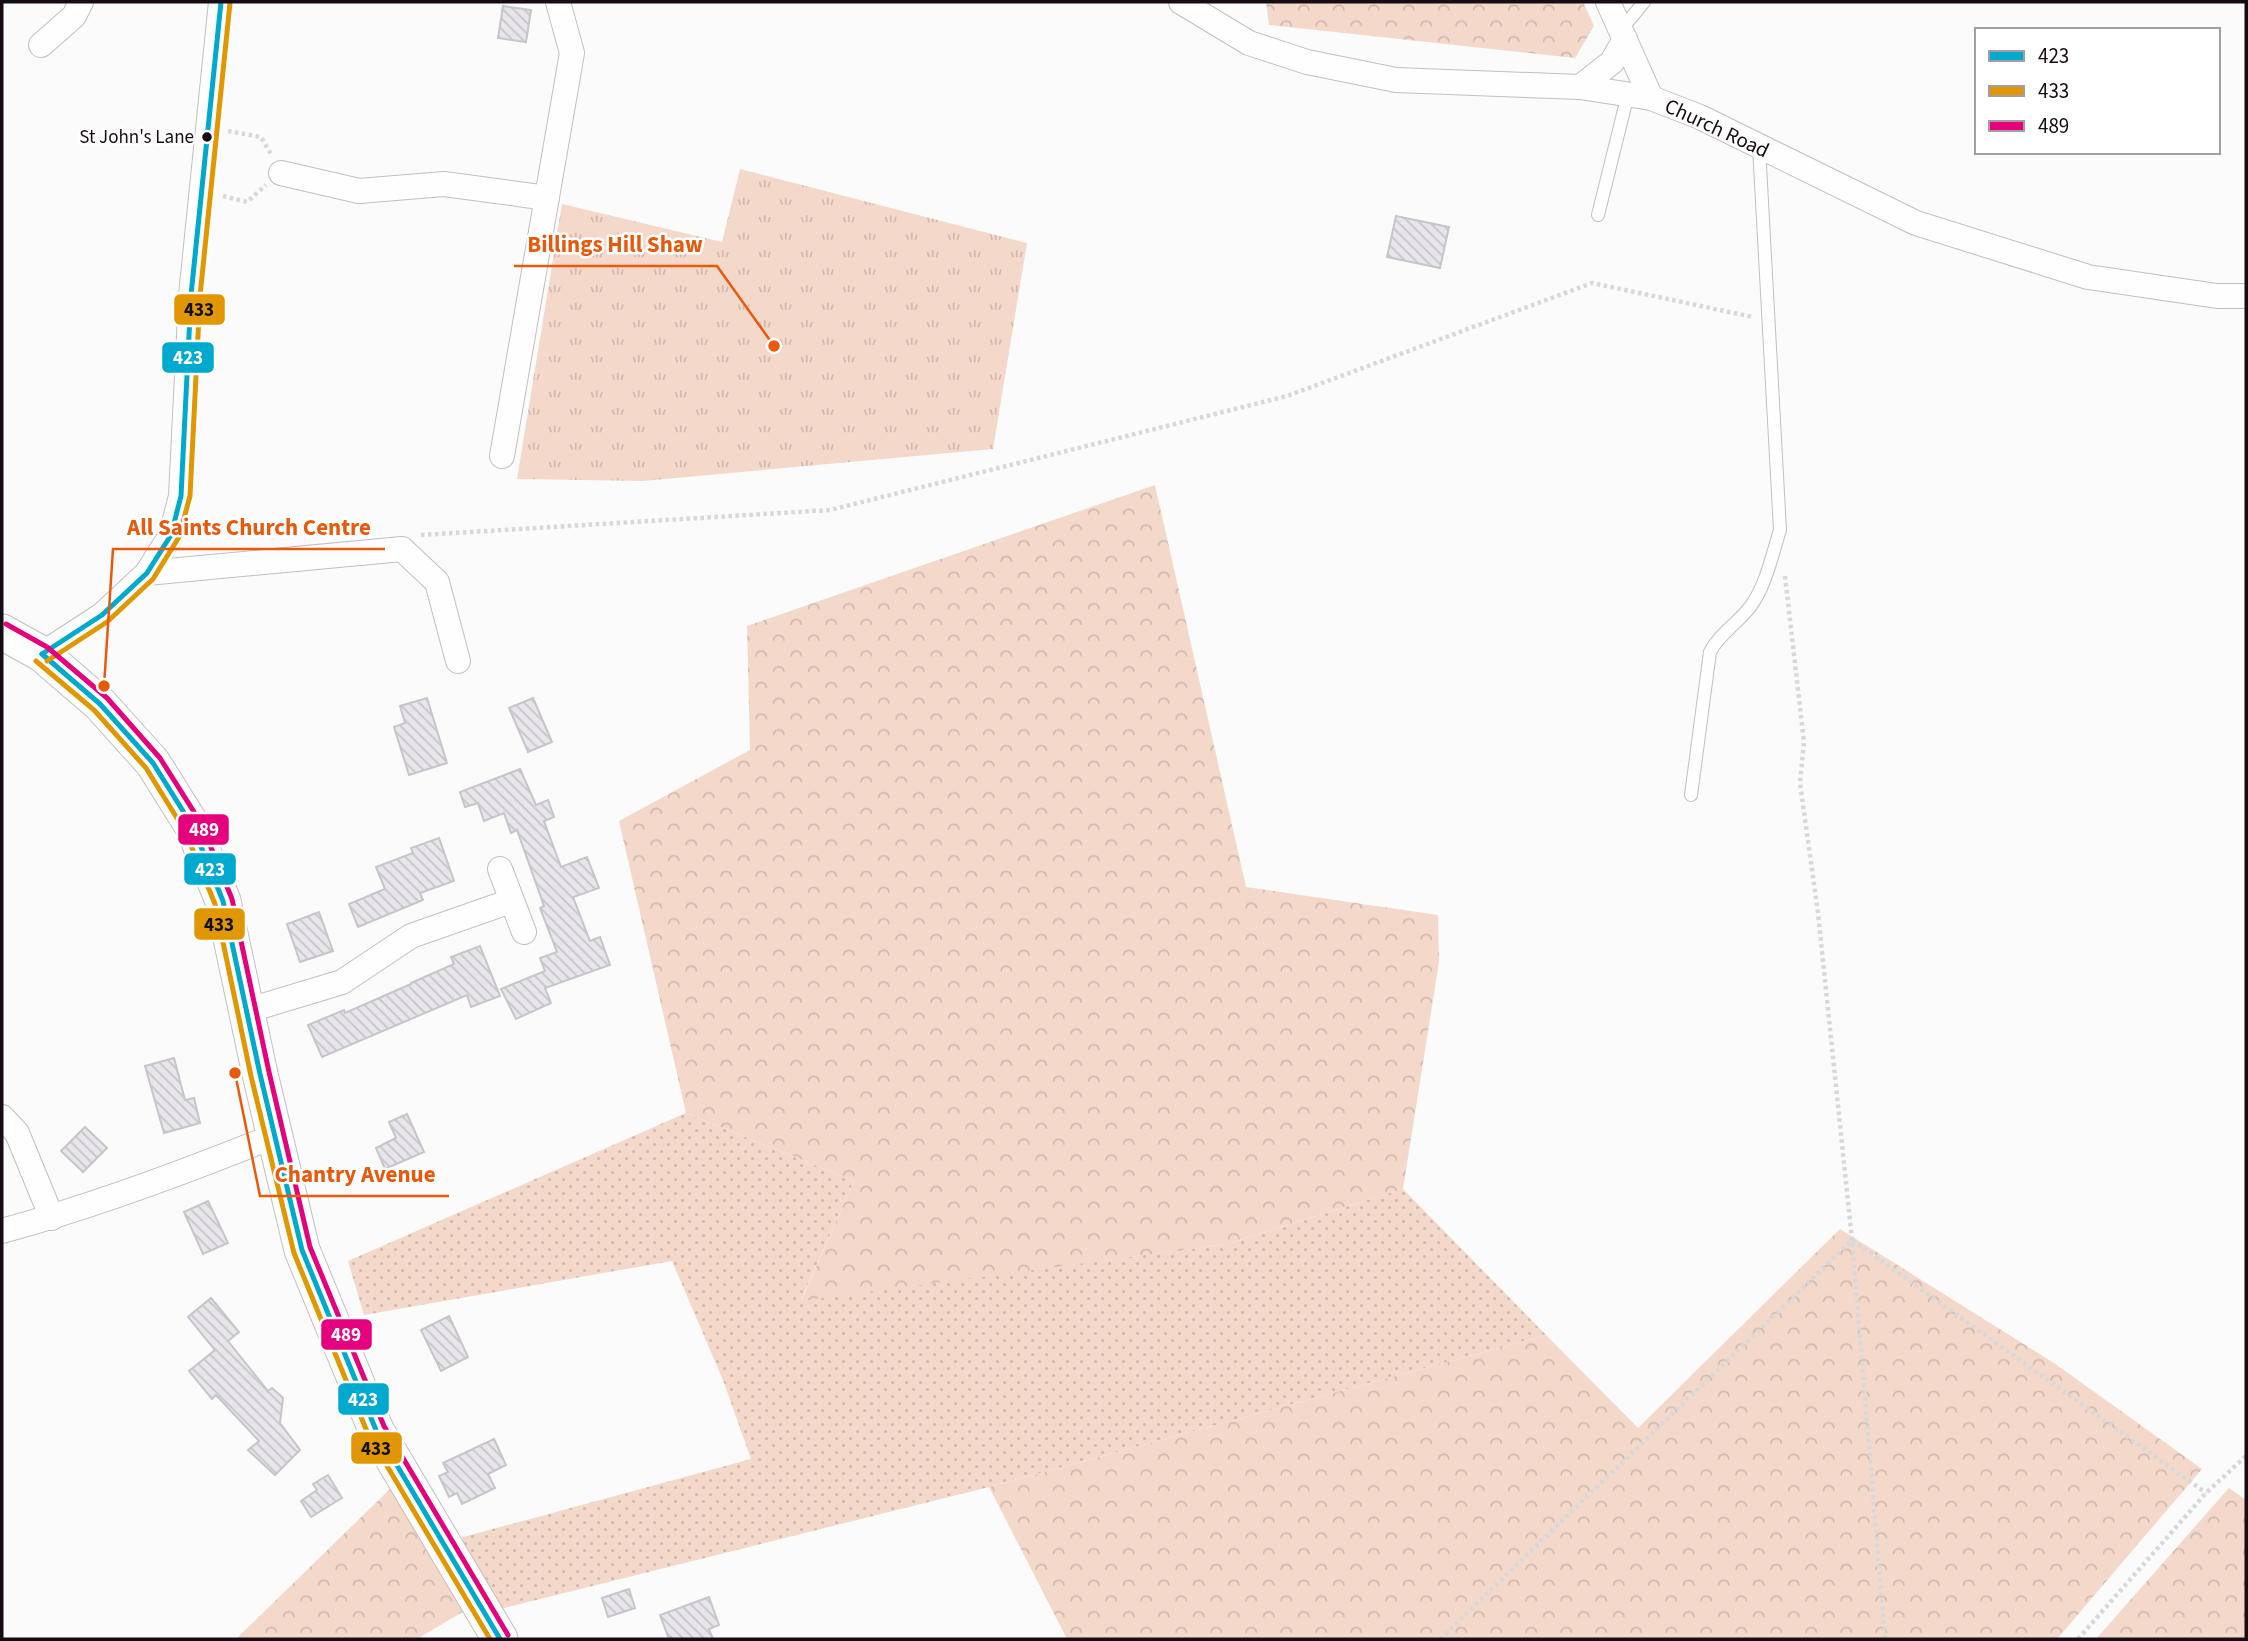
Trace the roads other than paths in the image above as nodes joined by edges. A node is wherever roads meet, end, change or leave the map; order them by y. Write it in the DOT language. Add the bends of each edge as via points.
graph roads {
  1 [pos="81,2"];
  2 [pos="221,2"];
  3 [pos="558,2"];
  4 [pos="1181,2"];
  5 [pos="1608,2"];
  6 [pos="1644,2"];
  7 [pos="1623,34"];
  8 [pos="41,45"];
  9 [pos="1580,87"];
  10 [pos="1639,96"];
  11 [pos="1759,147"];
  12 [pos="281,173"];
  13 [pos="547,198"];
  14 [pos="1598,215"];
  15 [pos="2246,296"];
  16 [pos="502,456"];
  17 [pos="147,573"];
  18 [pos="2,632"];
  19 [pos="42,654"];
  20 [pos="458,661"];
  21 [pos="1691,795"];
  22 [pos="500,869"];
  23 [pos="511,901"];
  24 [pos="524,932"];
  25 [pos="246,1011"];
  26 [pos="2,1117"];
  27 [pos="274,1136"];
  28 [pos="52,1218"];
  29 [pos="2,1231"];
  30 [pos="500,1639"];
  1 -- 8 [label="street" via="74,16"];
  2 -- 17 [label="street" via="191,295 181,496 171,535"];
  3 -- 13 [label="street" via="572,53"];
  4 -- 9 [label="street, Church Road" via="1249,43 1307,62 1396,80"];
  5 -- 7 [label="street"];
  6 -- 7 [label="lane"];
  7 -- 9 [label="street" via="1612,62"];
  7 -- 10 [label="street"];
  9 -- 10 [label="street, Church Road"];
  10 -- 11 [label="street, Church Road" via="1700,117"];
  10 -- 14 [label="lane"];
  11 -- 15 [label="street, Church Road" via="1916,223 2088,277"];
  11 -- 21 [label="lane" via="1780,530 1751,605 1710,652"];
  12 -- 13 [label="street" via="359,191 443,184"];
  13 -- 16 [label="street"];
  17 -- 19 [label="street" via="102,615"];
  17 -- 20 [label="street" via="402,549 437,582"];
  18 -- 19 [label="street"];
  19 -- 25 [label="street" via="100,704 153,763 193,827 223,901"];
  22 -- 23 [label="street"];
  23 -- 24 [label="street"];
  23 -- 25 [label="street" via="411,936 342,982"];
  25 -- 27 [label="street"];
  26 -- 28 [label="street" via="17,1133"];
  27 -- 28 [label="street"];
  27 -- 30 [label="street" via="302,1250 376,1430"];
  28 -- 29 [label="street"];
}
